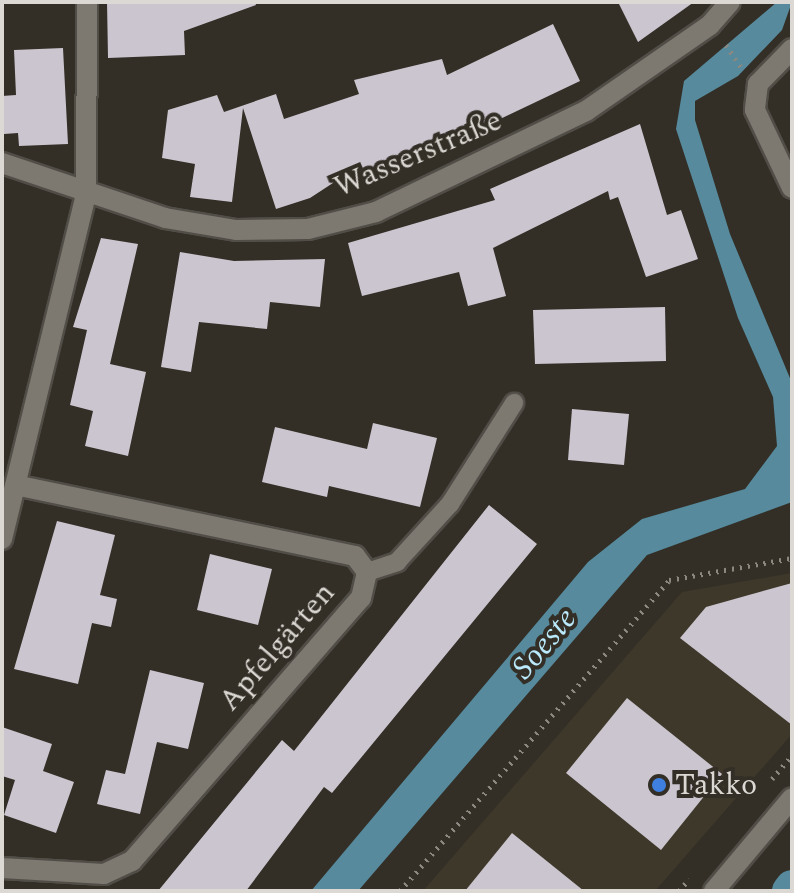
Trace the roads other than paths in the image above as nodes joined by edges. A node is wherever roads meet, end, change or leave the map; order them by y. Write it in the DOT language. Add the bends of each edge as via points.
graph roads {
  1 [pos="87,2"];
  2 [pos="730,2"];
  3 [pos="792,49"];
  4 [pos="2,163"];
  5 [pos="792,188"];
  6 [pos="86,195"];
  7 [pos="514,403"];
  8 [pos="8,482"];
  9 [pos="2,539"];
  10 [pos="367,572"];
  11 [pos="792,798"];
  12 [pos="2,868"];
  13 [pos="714,891"];
  1 -- 6 [label="street"];
  2 -- 6 [label="street, Wasserstraße" via="710,25 586,111 376,212 308,229 236,230"];
  3 -- 5 [label="street" via="758,84 755,110"];
  4 -- 6 [label="street, Wasserstraße"];
  6 -- 8 [label="street"];
  7 -- 10 [label="lane" via="450,504 397,562"];
  8 -- 9 [label="street"];
  8 -- 10 [label="street, Apfelgärten" via="355,556"];
  10 -- 12 [label="street, Apfelgärten" via="361,598 132,861 104,874"];
  11 -- 13 [label="street"];
}
